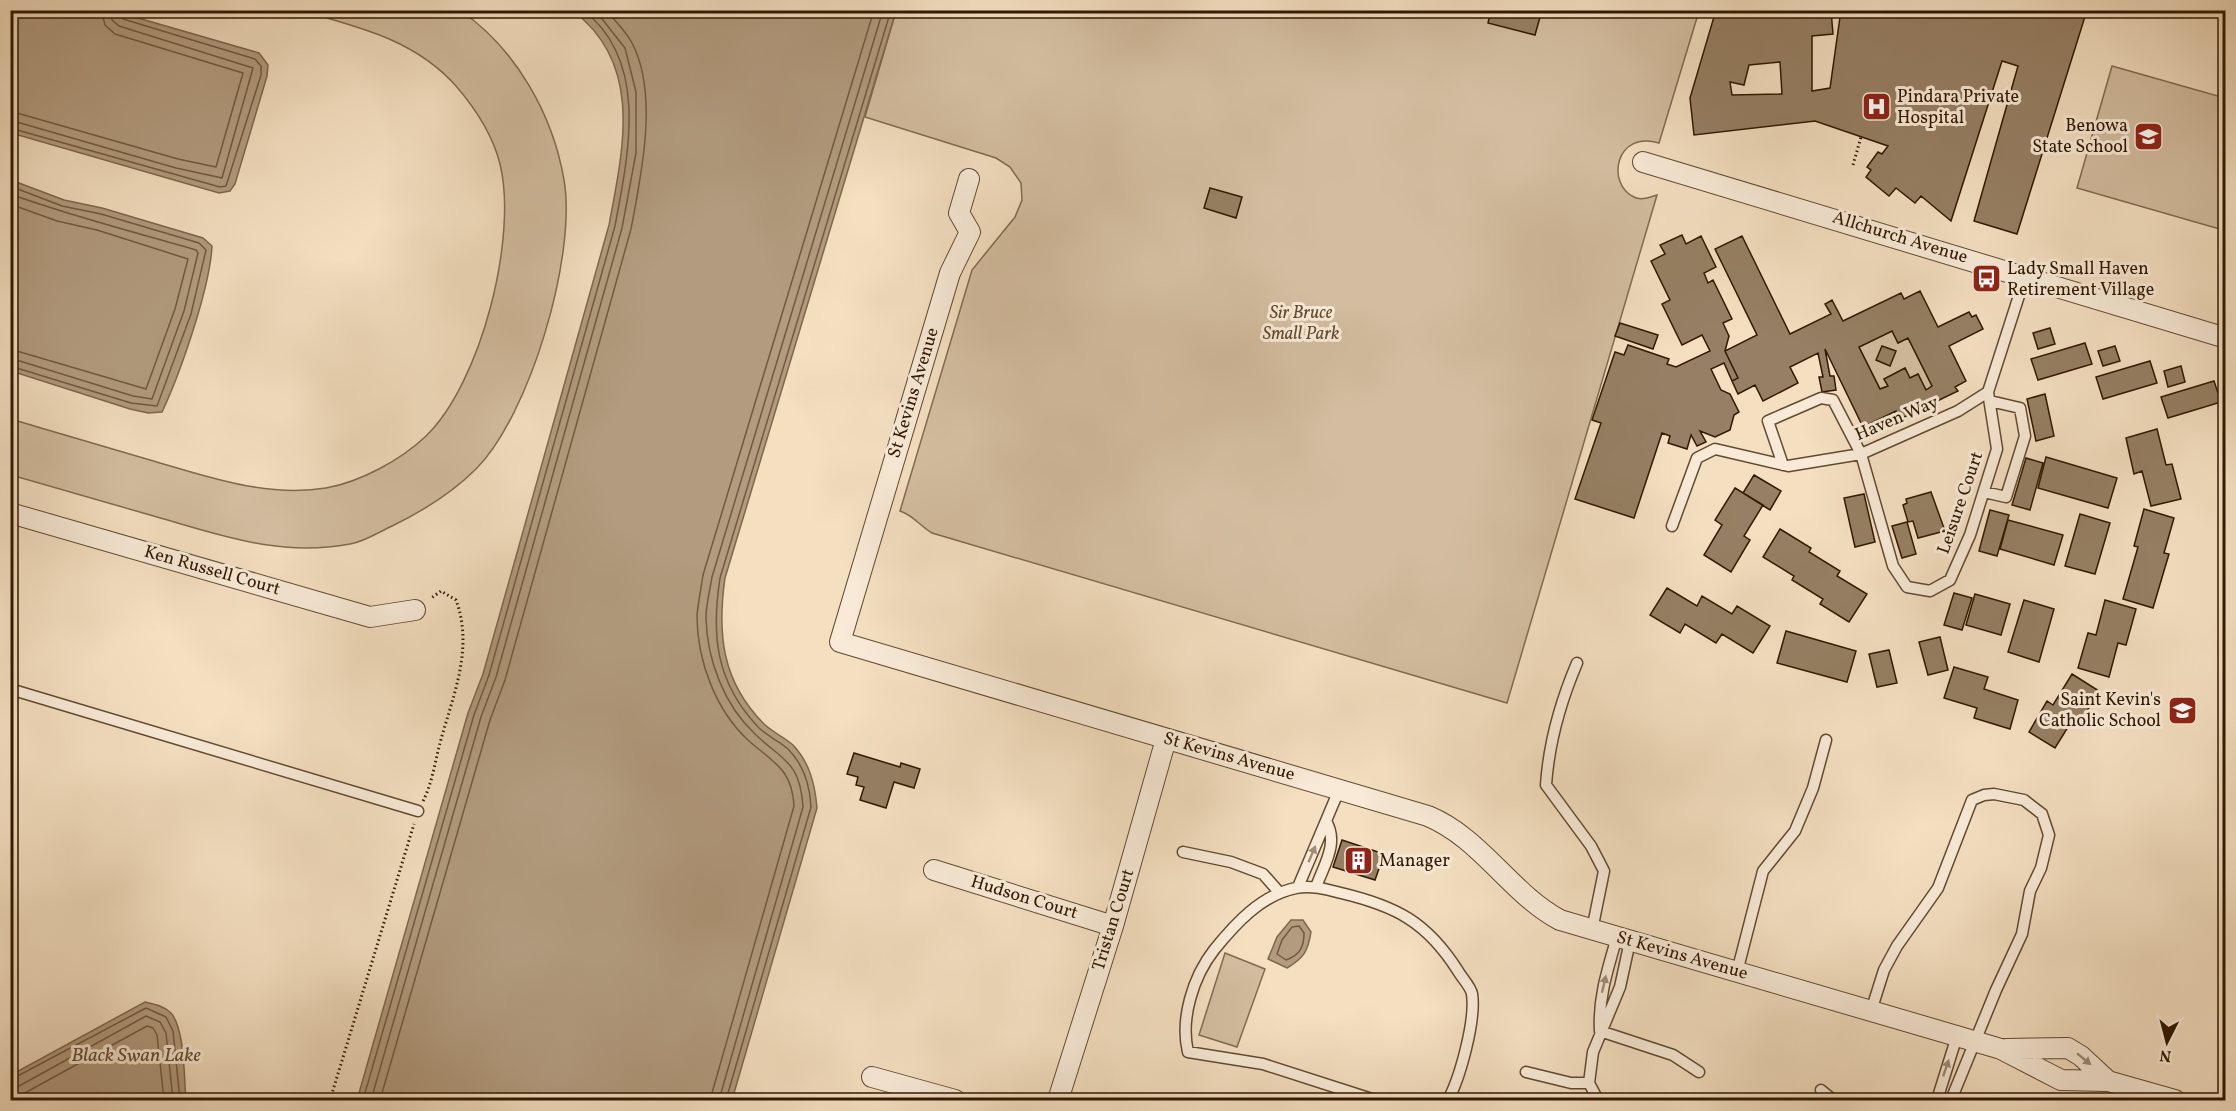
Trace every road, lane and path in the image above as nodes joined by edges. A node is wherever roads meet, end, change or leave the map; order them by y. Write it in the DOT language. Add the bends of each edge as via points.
graph roads {
  1 [pos="1861,137"];
  2 [pos="1643,162"];
  3 [pos="1853,165"];
  4 [pos="969,179"];
  5 [pos="2025,277"];
  6 [pos="2226,338"];
  7 [pos="1989,396"];
  8 [pos="1861,454"];
  9 [pos="1783,465"];
  10 [pos="1984,492"];
  11 [pos="10,513"];
  12 [pos="1672,526"];
  13 [pos="415,610"];
  14 [pos="1577,663"];
  15 [pos="10,690"];
  16 [pos="1166,739"];
  17 [pos="1826,740"];
  18 [pos="1339,790"];
  19 [pos="418,812"];
  20 [pos="1326,821"];
  21 [pos="1183,852"];
  22 [pos="934,870"];
  23 [pos="1298,887"];
  24 [pos="1316,887"];
  25 [pos="1279,892"];
  26 [pos="1113,926"];
  27 [pos="1592,930"];
  28 [pos="1624,939"];
  29 [pos="1737,972"];
  30 [pos="1870,1011"];
  31 [pos="1600,1031"];
  32 [pos="1966,1039"];
  33 [pos="2001,1049"];
  34 [pos="2057,1050"];
  35 [pos="1526,1072"];
  36 [pos="1699,1072"];
  37 [pos="2053,1076"];
  38 [pos="872,1077"];
  39 [pos="2108,1080"];
  40 [pos="1589,1083"];
  41 [pos="1821,1090"];
  42 [pos="330,1101"];
  43 [pos="955,1101"];
  44 [pos="1058,1101"];
  45 [pos="1375,1101"];
  46 [pos="1448,1101"];
  47 [pos="1598,1101"];
  48 [pos="1833,1101"];
  49 [pos="1937,1101"];
  50 [pos="1951,1101"];
  51 [pos="2175,1101"];
  1 -- 3 [label="path"];
  2 -- 5 [label="street, Allchurch Avenue"];
  4 -- 16 [label="street, St Kevins Avenue" via="959,213 970,232 950,273 840,642"];
  5 -- 6 [label="street, Allchurch Avenue"];
  5 -- 7 [label="lane"];
  7 -- 8 [label="lane, Haven Way"];
  7 -- 10 [label="lane, Leisure Court" via="1997,448"];
  7 -- 10 [label="lane" via="2020,408 2025,436 2006,497"];
  8 -- 9 [label="lane, Haven Way"];
  8 -- 9 [label="lane, Leisure Court" via="1833,400 1821,398 1768,421"];
  8 -- 10 [label="lane, Leisure Court" via="1893,566 1907,587 1930,591 1950,580"];
  9 -- 12 [label="lane, Haven Way" via="1715,449 1697,458"];
  11 -- 13 [label="street, Ken Russell Court" via="370,617"];
  13 -- 19 [label="path" via="441,591 456,600 463,619 464,641 462,670 426,797"];
  14 -- 27 [label="lane" via="1561,701 1548,754 1546,785 1591,846 1604,872"];
  15 -- 19 [label="lane"];
  16 -- 18 [label="street, St Kevins Avenue"];
  16 -- 26 [label="street, Tristan Court"];
  17 -- 29 [label="lane" via="1813,788 1795,831 1763,871"];
  18 -- 20 [label="lane"];
  18 -- 27 [label="street, St Kevins Avenue" via="1444,823 1534,905 1560,920"];
  19 -- 42 [label="path"];
  23 -- 20 [label="lane, one-way"];
  20 -- 24 [label="lane" via="1332,831 1332,842"];
  21 -- 25 [label="lane" via="1231,862 1263,874"];
  22 -- 26 [label="street, Hudson Court"];
  23 -- 24 [label="lane"];
  23 -- 25 [label="lane"];
  24 -- 46 [label="lane" via="1368,899 1404,913 1443,947 1472,993 1458,1080"];
  25 -- 45 [label="lane" via="1237,921 1201,967 1184,1035 1188,1052 1263,1064"];
  26 -- 44 [label="street, Tristan Court"];
  27 -- 28 [label="street, St Kevins Avenue"];
  28 -- 29 [label="street, St Kevins Avenue"];
  28 -- 31 [label="lane" via="1620,987"];
  31 -- 28 [label="lane, one-way" via="1602,990"];
  29 -- 30 [label="street, St Kevins Avenue"];
  30 -- 32 [label="street, St Kevins Avenue"];
  30 -- 32 [label="lane" via="1896,946 1938,888 1972,800 1994,794 2024,800 2042,814 2049,835 2046,849 2030,891 2022,934"];
  31 -- 36 [label="lane" via="1673,1055"];
  31 -- 40 [label="lane"];
  32 -- 33 [label="street, St Kevins Avenue"];
  49 -- 32 [label="lane, one-way"];
  32 -- 50 [label="lane"];
  33 -- 34 [label="street, St Kevins Avenue"];
  33 -- 37 [label="street, St Kevins Avenue"];
  34 -- 37 [label="street" via="2049,1065"];
  34 -- 39 [label="street, St Kevins Avenue, one-way" via="2072,1050"];
  35 -- 40 [label="lane" via="1571,1083"];
  37 -- 39 [label="street, St Kevins Avenue" via="2066,1080"];
  38 -- 43 [label="street"];
  39 -- 51 [label="street, St Kevins Avenue"];
  40 -- 47 [label="lane"];
  41 -- 48 [label="lane"];
}
